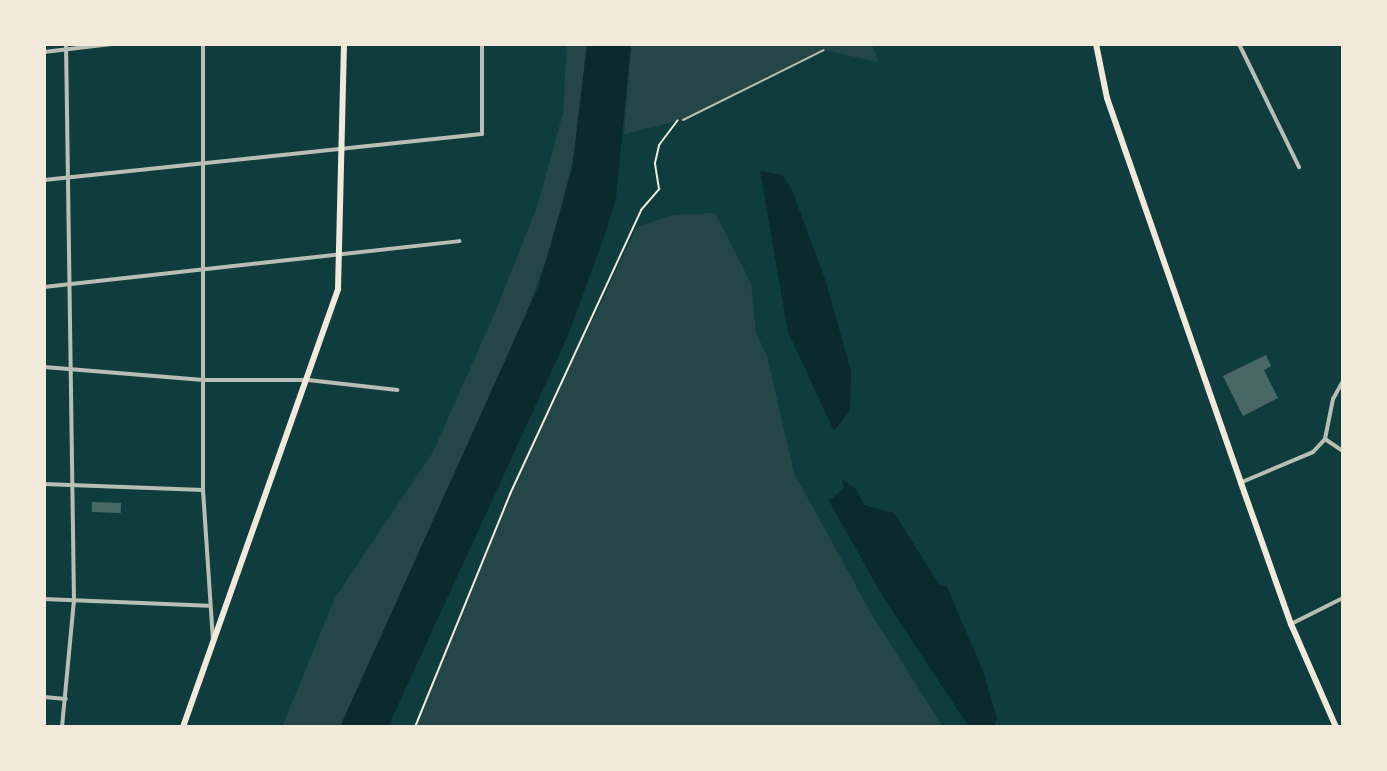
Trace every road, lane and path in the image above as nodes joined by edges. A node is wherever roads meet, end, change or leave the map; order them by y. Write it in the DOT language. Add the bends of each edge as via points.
graph roads {
  1 [pos="112,44"];
  2 [pos="203,44"];
  3 [pos="344,44"];
  4 [pos="482,44"];
  5 [pos="1096,44"];
  6 [pos="1239,44"];
  7 [pos="66,47"];
  8 [pos="824,50"];
  9 [pos="44,52"];
  10 [pos="683,120"];
  11 [pos="343,147"];
  12 [pos="205,160"];
  13 [pos="1299,167"];
  14 [pos="69,177"];
  15 [pos="44,180"];
  16 [pos="459,241"];
  17 [pos="342,254"];
  18 [pos="204,271"];
  19 [pos="68,284"];
  20 [pos="44,287"];
  21 [pos="44,367"];
  22 [pos="71,370"];
  23 [pos="203,380"];
  24 [pos="308,380"];
  25 [pos="1343,381"];
  26 [pos="397,390"];
  27 [pos="1325,439"];
  28 [pos="1343,451"];
  29 [pos="1241,483"];
  30 [pos="44,484"];
  31 [pos="73,487"];
  32 [pos="203,490"];
  33 [pos="1343,598"];
  34 [pos="44,599"];
  35 [pos="74,601"];
  36 [pos="208,606"];
  37 [pos="1291,624"];
  38 [pos="213,641"];
  39 [pos="44,697"];
  40 [pos="66,699"];
  41 [pos="62,727"];
  42 [pos="183,727"];
  43 [pos="415,727"];
  44 [pos="1336,727"];
  1 -- 7 [label="street"];
  2 -- 12 [label="street"];
  3 -- 11 [label="main road"];
  4 -- 11 [label="street" via="482,134"];
  5 -- 29 [label="main road" via="1107,98"];
  6 -- 13 [label="street"];
  7 -- 9 [label="street"];
  7 -- 14 [label="street"];
  8 -- 10 [label="lane"];
  10 -- 43 [label="path" via="673,121 659,145 659,189 641,210 510,494"];
  11 -- 12 [label="street"];
  11 -- 17 [label="main road"];
  12 -- 14 [label="street"];
  12 -- 18 [label="street"];
  14 -- 15 [label="street"];
  14 -- 19 [label="street"];
  16 -- 17 [label="street"];
  17 -- 18 [label="street"];
  17 -- 24 [label="main road" via="338,289"];
  18 -- 19 [label="street"];
  18 -- 23 [label="street"];
  19 -- 20 [label="street"];
  19 -- 22 [label="street"];
  21 -- 22 [label="street"];
  22 -- 23 [label="street"];
  22 -- 31 [label="street"];
  23 -- 24 [label="street"];
  23 -- 32 [label="street"];
  24 -- 26 [label="street"];
  24 -- 38 [label="main road"];
  25 -- 27 [label="street" via="1333,399"];
  27 -- 28 [label="street"];
  27 -- 29 [label="street" via="1293,464"];
  29 -- 37 [label="main road"];
  30 -- 31 [label="street"];
  31 -- 32 [label="street"];
  31 -- 35 [label="street"];
  32 -- 36 [label="street"];
  33 -- 37 [label="street"];
  34 -- 35 [label="street"];
  35 -- 36 [label="street"];
  35 -- 40 [label="street"];
  36 -- 38 [label="street"];
  37 -- 44 [label="main road"];
  38 -- 42 [label="main road"];
  39 -- 40 [label="street"];
  40 -- 41 [label="street"];
}
